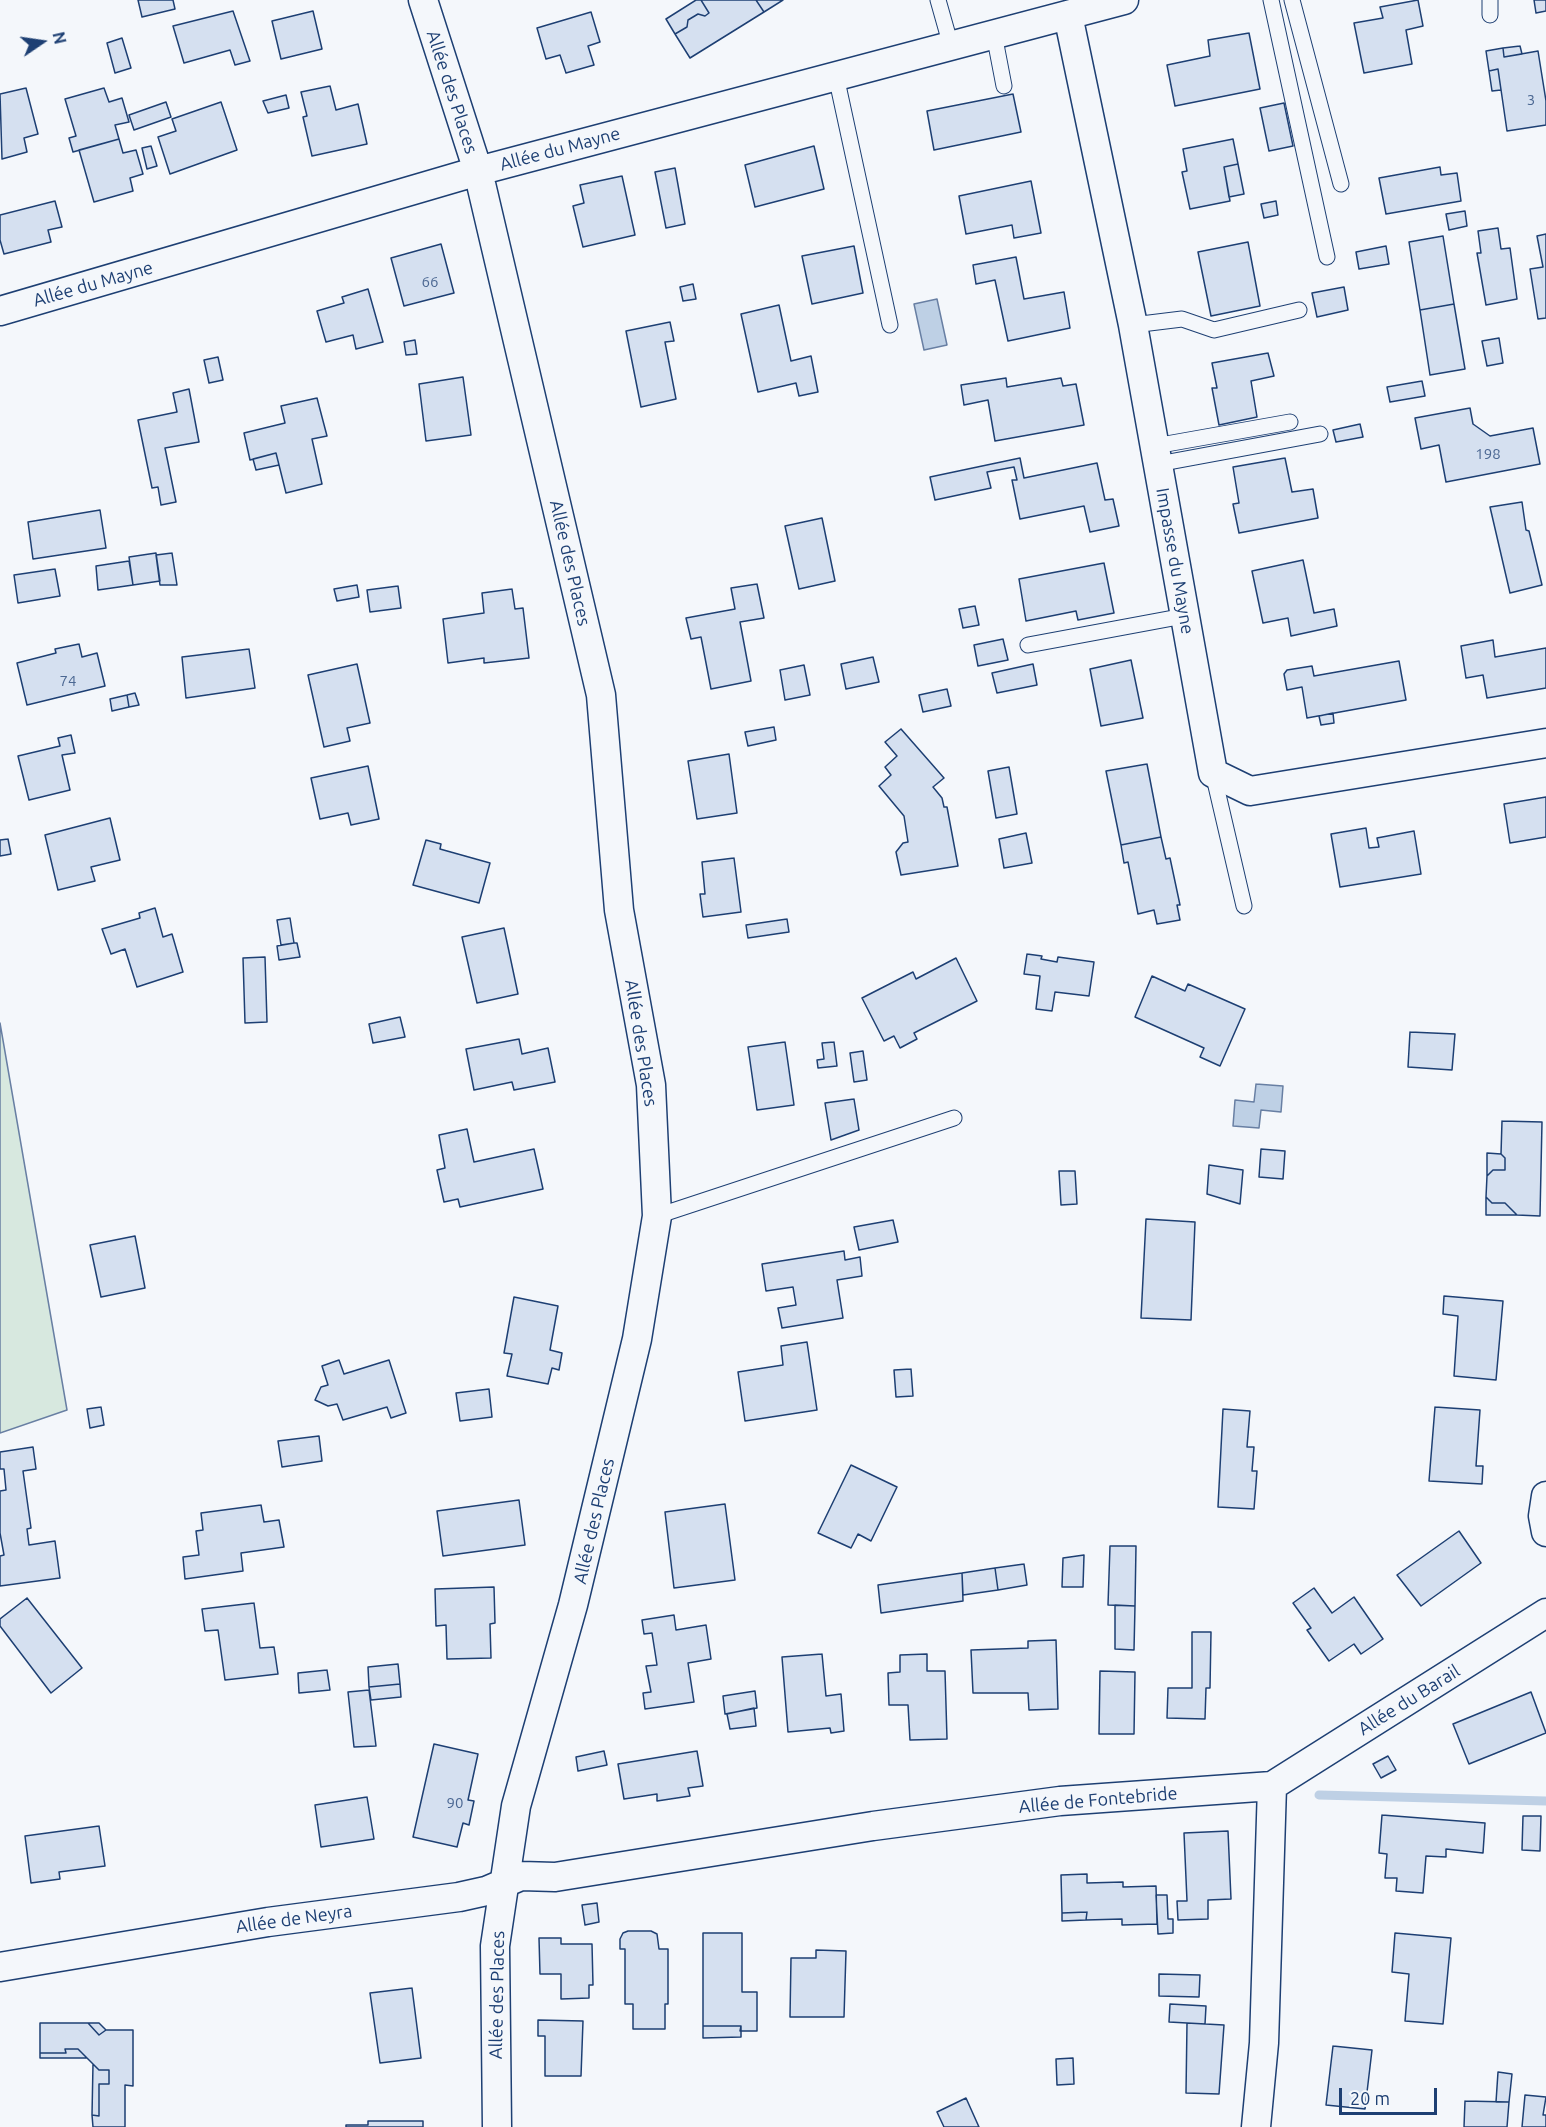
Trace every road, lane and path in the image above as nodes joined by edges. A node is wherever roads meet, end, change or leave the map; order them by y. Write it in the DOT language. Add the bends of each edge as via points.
graph roads {
  1 [pos="423,0"];
  2 [pos="938,0"];
  3 [pos="1122,0"];
  4 [pos="1271,0"];
  5 [pos="1292,0"];
  6 [pos="1068,15"];
  7 [pos="994,34"];
  8 [pos="951,46"];
  9 [pos="836,76"];
  10 [pos="1004,86"];
  11 [pos="478,171"];
  12 [pos="1341,184"];
  13 [pos="1327,257"];
  14 [pos="1299,310"];
  15 [pos="0,311"];
  16 [pos="890,325"];
  17 [pos="1133,325"];
  18 [pos="1290,422"];
  19 [pos="1320,435"];
  20 [pos="1156,455"];
  21 [pos="1184,616"];
  22 [pos="1028,645"];
  23 [pos="1546,743"];
  24 [pos="1213,773"];
  25 [pos="1244,906"];
  26 [pos="954,1118"];
  27 [pos="657,1216"];
  28 [pos="1546,1496"];
  29 [pos="1546,1532"];
  30 [pos="1546,1613"];
  31 [pos="1272,1786"];
  32 [pos="587,1871"];
  33 [pos="503,1883"];
  34 [pos="0,1967"];
  35 [pos="497,2127"];
  36 [pos="1256,2127"];
  1 -- 11 [label="street, Allée des Places"];
  2 -- 8 [label="lane"];
  3 -- 6 [label="street, Allée du Mayne"];
  4 -- 13 [label="lane"];
  5 -- 12 [label="lane"];
  6 -- 7 [label="street, Allée du Mayne"];
  6 -- 17 [label="street, Impasse du Mayne"];
  7 -- 8 [label="street, Allée du Mayne"];
  7 -- 10 [label="lane"];
  8 -- 9 [label="street, Allée du Mayne"];
  9 -- 11 [label="street, Allée du Mayne"];
  9 -- 16 [label="lane"];
  11 -- 15 [label="street, Allée du Mayne"];
  11 -- 27 [label="street, Allée des Places" via="601,695 619,910 651,1085"];
  14 -- 17 [label="lane" via="1214,330 1182,319"];
  17 -- 20 [label="street, Impasse du Mayne"];
  18 -- 20 [label="lane"];
  19 -- 20 [label="lane"];
  20 -- 21 [label="street, Impasse du Mayne"];
  21 -- 22 [label="lane"];
  21 -- 24 [label="street, Impasse du Mayne"];
  23 -- 24 [label="street" via="1250,791"];
  24 -- 25 [label="lane"];
  26 -- 27 [label="lane"];
  27 -- 33 [label="street, Allée des Places" via="637,1338 573,1605 516,1806"];
  28 -- 29 [label="street"];
  30 -- 31 [label="street, Allée du Barail"];
  31 -- 32 [label="street, Allée de Fontebride" via="1060,1801"];
  31 -- 36 [label="street" via="1264,2043"];
  32 -- 33 [label="street, Allée de Neyra" via="555,1877 521,1876"];
  33 -- 34 [label="street, Allée de Neyra" via="459,1897 268,1922"];
  33 -- 35 [label="street, Allée des Places" via="495,1946"];
}
